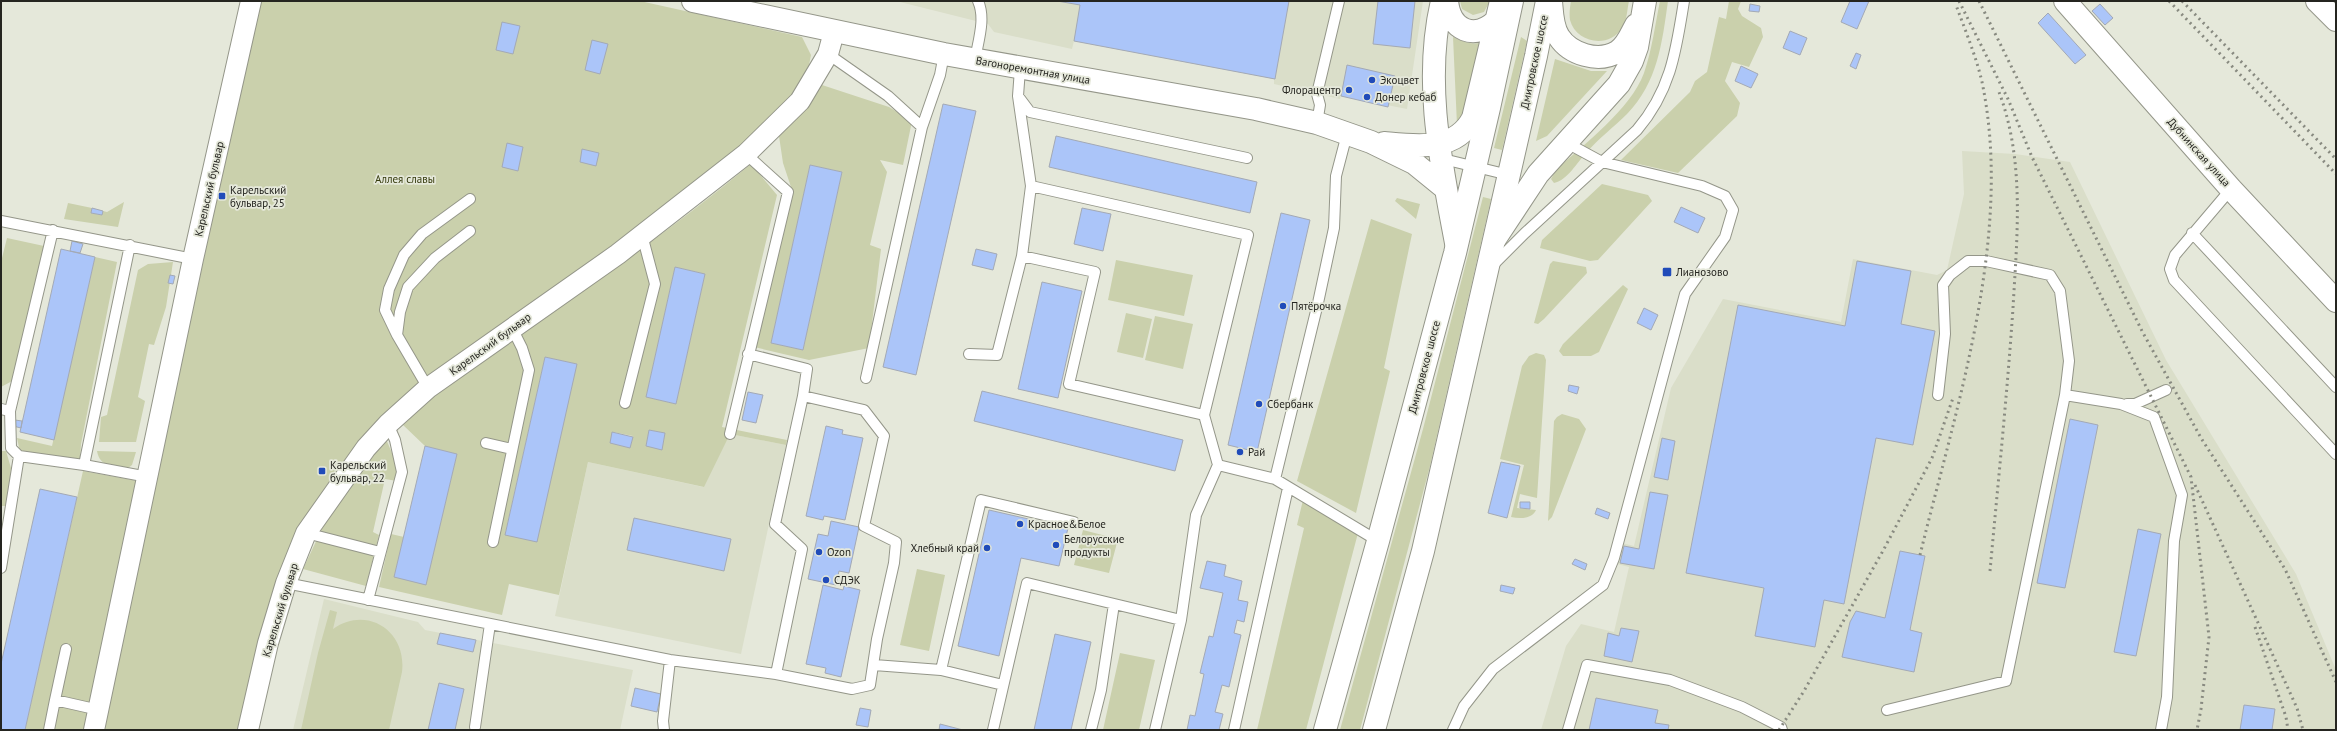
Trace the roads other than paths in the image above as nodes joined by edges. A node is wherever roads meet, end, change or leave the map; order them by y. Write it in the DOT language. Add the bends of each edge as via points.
graph roads {
  1 [pos="251,1"];
  2 [pos="693,1"];
  3 [pos="978,1"];
  4 [pos="1339,1"];
  5 [pos="1442,1"];
  6 [pos="1447,1"];
  7 [pos="1512,1"];
  8 [pos="1547,1"];
  9 [pos="1551,1"];
  10 [pos="1684,1"];
  11 [pos="2065,1"];
  12 [pos="2317,1"];
  13 [pos="1645,5"];
  14 [pos="1499,10"];
  15 [pos="2336,20"];
  16 [pos="834,32"];
  17 [pos="828,54"];
  18 [pos="944,54"];
  19 [pos="975,60"];
  20 [pos="1020,69"];
  21 [pos="1018,96"];
  22 [pos="1317,123"];
  23 [pos="922,127"];
  24 [pos="1348,134"];
  25 [pos="1371,142"];
  26 [pos="1565,142"];
  27 [pos="1438,151"];
  28 [pos="746,154"];
  29 [pos="1248,158"];
  30 [pos="1602,162"];
  31 [pos="1475,166"];
  32 [pos="1509,175"];
  33 [pos="1031,186"];
  34 [pos="1446,189"];
  35 [pos="2232,189"];
  36 [pos="470,199"];
  37 [pos="2,220"];
  38 [pos="53,230"];
  39 [pos="470,231"];
  40 [pos="2192,232"];
  41 [pos="642,235"];
  42 [pos="1494,241"];
  43 [pos="1456,243"];
  44 [pos="130,245"];
  45 [pos="1022,256"];
  46 [pos="193,259"];
  47 [pos="1486,272"];
  48 [pos="2336,301"];
  49 [pos="512,328"];
  50 [pos="397,335"];
  51 [pos="748,354"];
  52 [pos="968,354"];
  53 [pos="866,378"];
  54 [pos="2336,387"];
  55 [pos="428,388"];
  56 [pos="2166,390"];
  57 [pos="1938,395"];
  58 [pos="2065,395"];
  59 [pos="803,396"];
  60 [pos="625,403"];
  61 [pos="2121,404"];
  62 [pos="6,410"];
  63 [pos="1204,415"];
  64 [pos="388,424"];
  65 [pos="730,434"];
  66 [pos="486,443"];
  67 [pos="512,449"];
  68 [pos="2336,454"];
  69 [pos="19,456"];
  70 [pos="84,465"];
  71 [pos="1218,465"];
  72 [pos="148,478"];
  73 [pos="1274,479"];
  74 [pos="1288,488"];
  75 [pos="1074,522"];
  76 [pos="306,533"];
  77 [pos="1378,541"];
  78 [pos="493,542"];
  79 [pos="380,552"];
  80 [pos="1,568"];
  81 [pos="286,583"];
  82 [pos="368,600"];
  83 [pos="1114,604"];
  84 [pos="1181,620"];
  85 [pos="490,624"];
  86 [pos="66,649"];
  87 [pos="670,660"];
  88 [pos="874,665"];
  89 [pos="941,670"];
  90 [pos="776,674"];
  91 [pos="1003,685"];
  92 [pos="55,700"];
  93 [pos="99,710"];
  94 [pos="1887,710"];
  95 [pos="474,727"];
  96 [pos="49,730"];
  97 [pos="94,730"];
  98 [pos="248,730"];
  99 [pos="664,730"];
  100 [pos="993,730"];
  101 [pos="1091,730"];
  102 [pos="1155,730"];
  103 [pos="1234,730"];
  104 [pos="1325,730"];
  105 [pos="1374,730"];
  106 [pos="1453,730"];
  107 [pos="1568,730"];
  108 [pos="1782,730"];
  109 [pos="2161,730"];
  1 -- 46 [label="street, Карельский бульвар"];
  2 -- 16 [label="street, Вагоноремонтная улица"];
  3 -- 19 [label="lane" via="982,9 982,22"];
  4 -- 22 [label="lane" via="1317,94 1320,106"];
  5 -- 27 [label="street" via="1434,70"];
  6 -- 14 [label="street" via="1453,21 1460,28 1479,31 1488,28"];
  7 -- 31 [label="street, Дмитровское шоссе"];
  8 -- 32 [label="street, Дмитровское шоссе"];
  9 -- 13 [label="street, Дмитровское шоссе" via="1558,36 1566,46 1589,56 1617,52 1628,41"];
  10 -- 30 [label="lane" via="1672,65 1659,100 1637,130"];
  11 -- 35 [label="street, Дубнинская улица"];
  12 -- 15 [label="street"];
  13 -- 26 [label="street, Дмитровское шоссе" via="1634,54 1619,84"];
  14 -- 27 [label="street, Вагоноремонтная улица" via="1470,123 1462,135"];
  16 -- 17 [label="street, Карельский бульвар"];
  16 -- 18 [label="street, Вагоноремонтная улица"];
  17 -- 23 [label="lane" via="888,96"];
  17 -- 28 [label="street, Карельский бульвар" via="800,101"];
  18 -- 19 [label="street, Вагоноремонтная улица"];
  18 -- 23 [label="lane" via="940,75"];
  19 -- 20 [label="street, Вагоноремонтная улица"];
  20 -- 21 [label="lane"];
  20 -- 22 [label="street, Вагоноремонтная улица" via="1250,108"];
  21 -- 29 [label="lane" via="1030,112"];
  21 -- 33 [label="lane"];
  22 -- 24 [label="street, Вагоноремонтная улица"];
  23 -- 53 [label="lane"];
  24 -- 25 [label="street, Вагоноремонтная улица"];
  24 -- 73 [label="lane" via="1336,176 1334,228 1318,303"];
  25 -- 27 [label="street, Вагоноремонтная улица"];
  25 -- 34 [label="street, Вагоноремонтная улица" via="1414,163"];
  26 -- 30 [label="lane"];
  26 -- 42 [label="street, Дмитровское шоссе" via="1538,174"];
  27 -- 31 [label="lane"];
  27 -- 34 [label="street"];
  28 -- 41 [label="street, Карельский бульвар"];
  28 -- 51 [label="lane" via="788,192"];
  30 -- 47 [label="lane"];
  30 -- 106 [label="lane" via="1702,186 1725,196 1732,210 1725,236 1685,294 1614,558 1603,585 1493,669 1464,706"];
  31 -- 32 [label="lane"];
  31 -- 43 [label="street, Дмитровское шоссе"];
  32 -- 42 [label="street, Дмитровское шоссе"];
  33 -- 45 [label="lane"];
  33 -- 63 [label="lane" via="1248,235"];
  34 -- 43 [label="street"];
  35 -- 40 [label="lane"];
  35 -- 48 [label="street, Дубнинская улица"];
  36 -- 50 [label="lane" via="422,234 404,255 389,289 385,310"];
  37 -- 38 [label="lane"];
  38 -- 44 [label="lane"];
  38 -- 62 [label="lane"];
  39 -- 50 [label="lane" via="435,258 408,287 400,312"];
  40 -- 54 [label="lane"];
  40 -- 68 [label="lane" via="2175,255 2170,269 2174,280"];
  41 -- 49 [label="street, Карельский бульвар"];
  41 -- 60 [label="lane" via="655,284"];
  42 -- 47 [label="street, Дмитровское шоссе"];
  43 -- 77 [label="street, Дмитровское шоссе"];
  44 -- 46 [label="lane"];
  44 -- 70 [label="lane"];
  45 -- 52 [label="lane" via="997,356"];
  45 -- 63 [label="lane" via="1095,272 1069,384"];
  46 -- 72 [label="street, Карельский бульвар"];
  47 -- 105 [label="street, Дмитровское шоссе" via="1423,551"];
  49 -- 55 [label="street, Карельский бульвар"];
  49 -- 67 [label="lane" via="529,370"];
  50 -- 55 [label="lane"];
  51 -- 59 [label="lane" via="807,369"];
  51 -- 65 [label="lane"];
  55 -- 64 [label="street, Карельский бульвар"];
  56 -- 61 [label="lane" via="2135,404"];
  57 -- 58 [label="lane" via="1945,334 1943,285 1968,261 1993,263 2050,275 2060,290 2069,361"];
  58 -- 61 [label="lane"];
  58 -- 94 [label="lane" via="2006,681"];
  59 -- 88 [label="lane" via="864,410 884,436 864,526 896,542"];
  59 -- 90 [label="lane" via="775,524 802,549"];
  61 -- 109 [label="lane" via="2154,417 2182,495 2174,541 2167,697"];
  62 -- 69 [label="lane" via="11,448"];
  63 -- 71 [label="lane"];
  64 -- 76 [label="street, Карельский бульвар" via="366,448"];
  64 -- 79 [label="lane" via="395,440 402,472"];
  66 -- 67 [label="lane"];
  67 -- 78 [label="lane"];
  69 -- 70 [label="lane"];
  69 -- 80 [label="lane"];
  70 -- 72 [label="lane"];
  71 -- 73 [label="lane"];
  71 -- 84 [label="lane" via="1196,514"];
  72 -- 93 [label="street, Карельский бульвар"];
  73 -- 74 [label="lane"];
  74 -- 77 [label="lane"];
  74 -- 103 [label="lane"];
  75 -- 89 [label="lane" via="981,500"];
  76 -- 79 [label="lane"];
  76 -- 81 [label="street, Карельский бульвар"];
  77 -- 104 [label="street, Дмитровское шоссе"];
  79 -- 82 [label="lane"];
  81 -- 82 [label="lane"];
  81 -- 98 [label="street, Карельский бульвар" via="268,643"];
  82 -- 85 [label="lane"];
  83 -- 84 [label="lane"];
  83 -- 91 [label="lane" via="1027,583"];
  83 -- 101 [label="lane" via="1101,690"];
  84 -- 102 [label="lane"];
  85 -- 87 [label="lane"];
  85 -- 95 [label="lane"];
  86 -- 92 [label="lane"];
  87 -- 90 [label="lane"];
  87 -- 99 [label="lane"];
  88 -- 89 [label="lane"];
  88 -- 90 [label="lane" via="870,685 852,689"];
  89 -- 91 [label="lane"];
  91 -- 100 [label="lane"];
  92 -- 93 [label="lane"];
  92 -- 96 [label="lane"];
  93 -- 97 [label="street, Карельский бульвар"];
  107 -- 108 [label="lane" via="1587,665 1670,680 1742,707 1781,727"];
}
